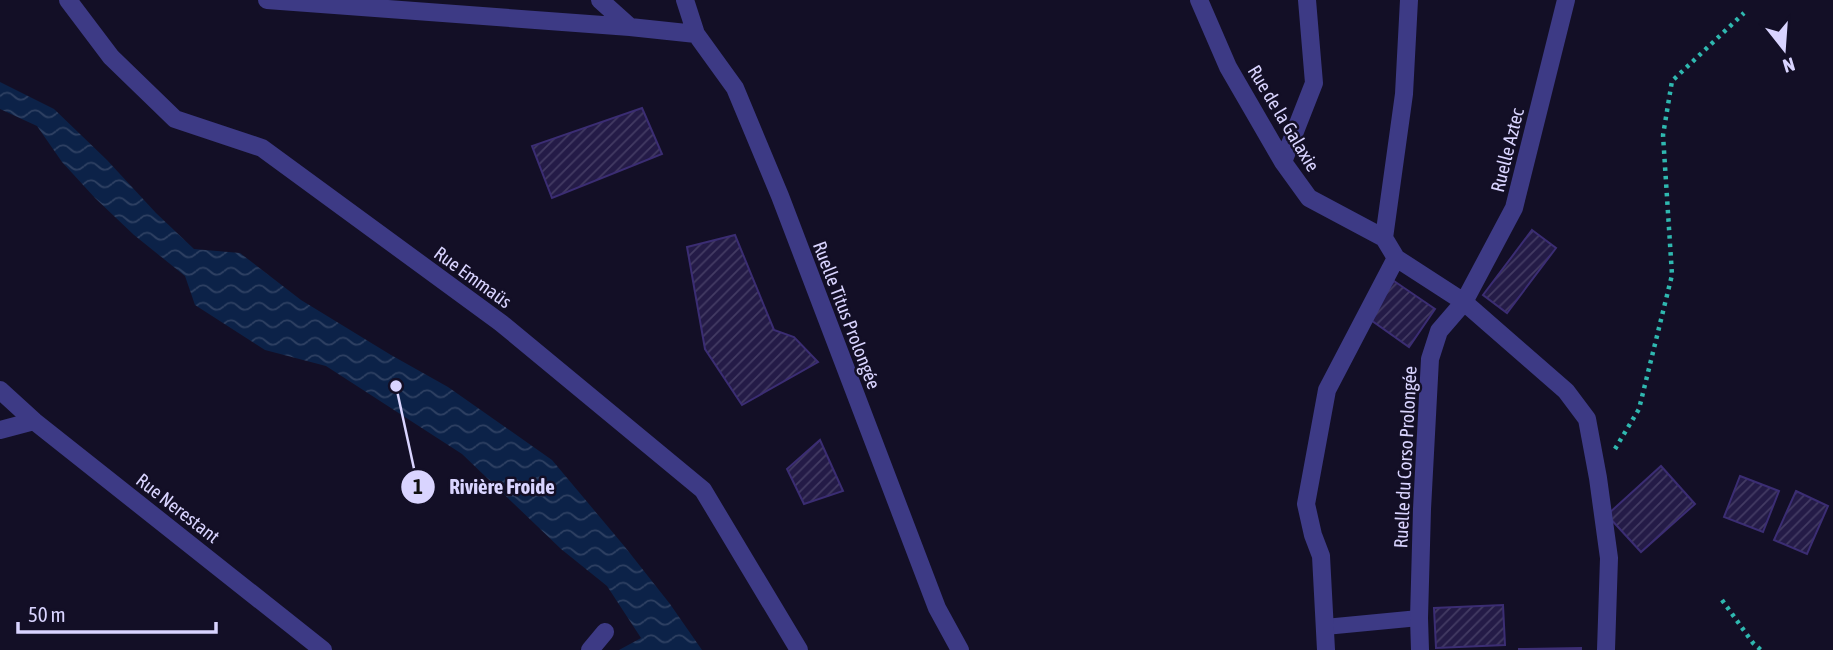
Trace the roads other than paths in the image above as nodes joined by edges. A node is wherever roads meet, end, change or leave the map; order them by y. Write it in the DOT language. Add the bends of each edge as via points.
graph roads {
  1 [pos="68,0"];
  2 [pos="267,0"];
  3 [pos="600,0"];
  4 [pos="685,0"];
  5 [pos="1199,0"];
  6 [pos="1307,0"];
  7 [pos="1409,0"];
  8 [pos="1566,0"];
  9 [pos="630,26"];
  10 [pos="696,34"];
  11 [pos="1283,162"];
  12 [pos="1384,238"];
  13 [pos="1396,258"];
  14 [pos="1464,302"];
  15 [pos="0,390"];
  16 [pos="34,421"];
  17 [pos="0,430"];
  18 [pos="1419,618"];
  19 [pos="1325,627"];
  20 [pos="605,632"];
  21 [pos="323,650"];
  22 [pos="590,650"];
  23 [pos="799,650"];
  24 [pos="960,650"];
  25 [pos="1326,650"];
  26 [pos="1420,650"];
  27 [pos="1606,650"];
  1 -- 23 [label="street, Rue Emmaüs" via="111,57 175,119 262,148 501,323 704,490"];
  2 -- 9 [label="street"];
  3 -- 9 [label="street"];
  4 -- 10 [label="street, Ruelle Titus Prolongée"];
  5 -- 11 [label="street, Rue de la Galaxie" via="1228,67"];
  6 -- 11 [label="street" via="1314,83"];
  7 -- 12 [label="street" via="1404,94"];
  8 -- 14 [label="street, Ruelle Aztec" via="1514,208"];
  9 -- 10 [label="street"];
  10 -- 24 [label="street, Ruelle Titus Prolongée" via="735,88 937,608"];
  11 -- 12 [label="street, Rue de la Galaxie" via="1309,198"];
  12 -- 13 [label="street"];
  13 -- 14 [label="street"];
  13 -- 19 [label="street" via="1327,390 1306,505 1321,556"];
  14 -- 18 [label="street, Ruelle du Corso Prolongée" via="1439,331 1430,359"];
  14 -- 27 [label="street" via="1566,391 1587,419 1609,558"];
  15 -- 16 [label="street, Rue Nerestant"];
  16 -- 17 [label="street"];
  16 -- 21 [label="street, Rue Nerestant"];
  18 -- 19 [label="lane"];
  18 -- 26 [label="street, Ruelle du Corso Prolongée"];
  19 -- 25 [label="street"];
  20 -- 22 [label="street"];
}
